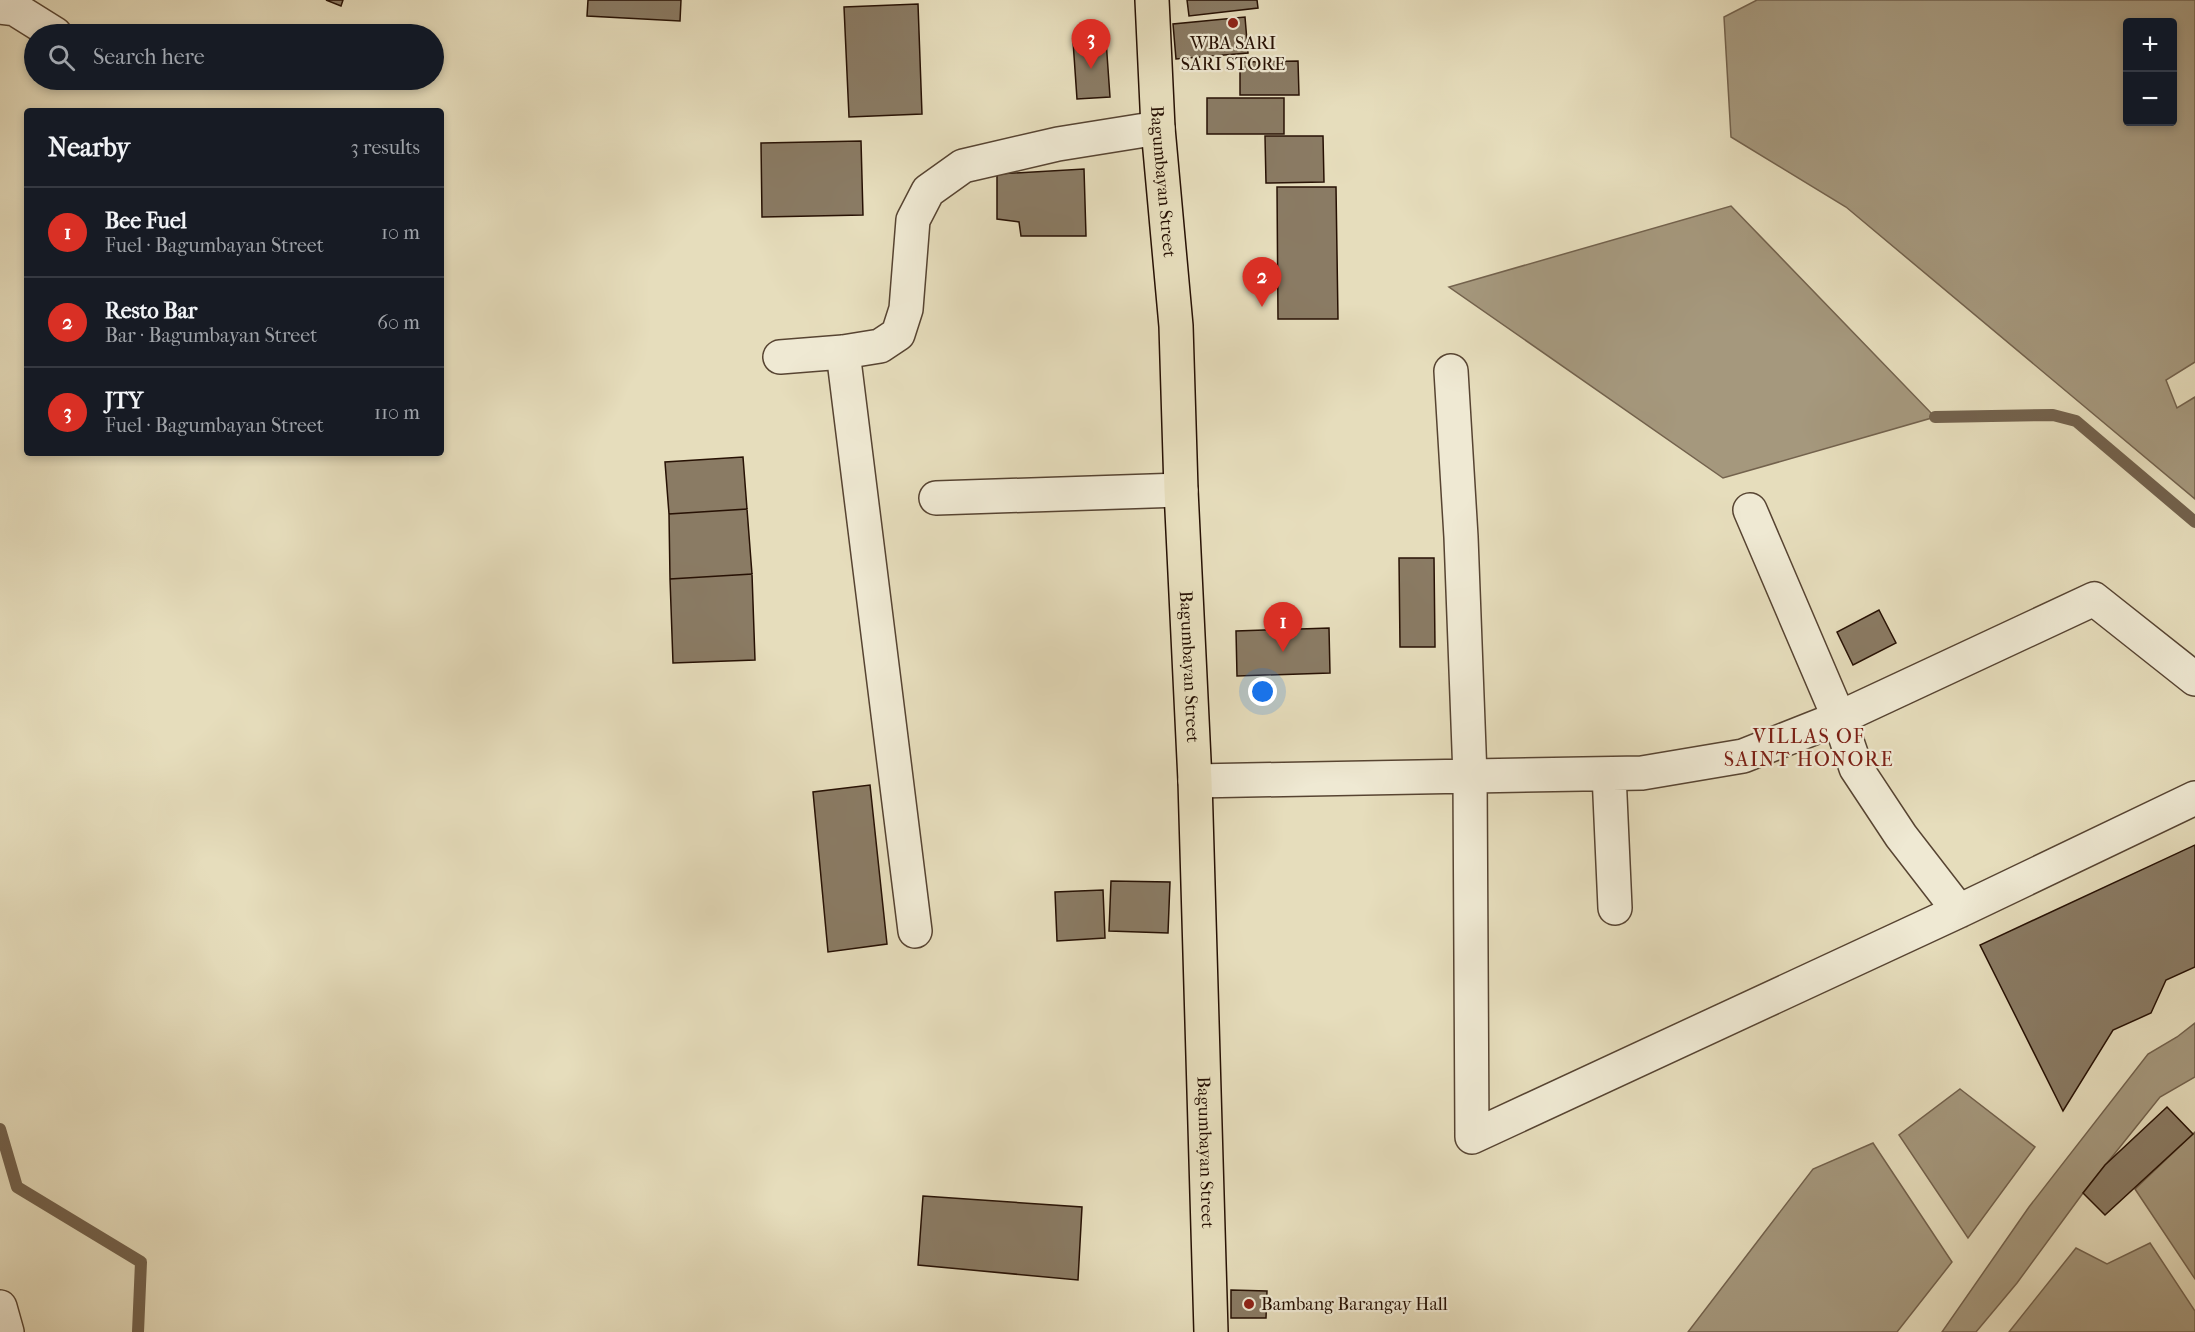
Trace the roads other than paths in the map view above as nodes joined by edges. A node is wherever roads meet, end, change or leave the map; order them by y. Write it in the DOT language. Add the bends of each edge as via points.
graph roads {
  1 [pos="1152,0"];
  2 [pos="0,7"];
  3 [pos="39,24"];
  4 [pos="1158,128"];
  5 [pos="843,352"];
  6 [pos="780,357"];
  7 [pos="1451,371"];
  8 [pos="1181,490"];
  9 [pos="936,498"];
  10 [pos="1750,510"];
  11 [pos="2195,679"];
  12 [pos="1839,718"];
  13 [pos="1609,774"];
  14 [pos="1470,776"];
  15 [pos="1195,781"];
  16 [pos="2195,798"];
  17 [pos="1615,908"];
  18 [pos="1959,911"];
  19 [pos="915,931"];
  20 [pos="0,1307"];
  21 [pos="7,1332"];
  22 [pos="1211,1332"];
  1 -- 4 [label="main road, Bagumbayan Street"];
  2 -- 3 [label="street" via="15,9"];
  4 -- 5 [label="street" via="1058,144 963,166 928,191 913,220 906,309 898,334 880,346"];
  4 -- 8 [label="main road, Bagumbayan Street" via="1176,326"];
  5 -- 6 [label="street"];
  5 -- 19 [label="street"];
  7 -- 14 [label="street"];
  8 -- 9 [label="street"];
  8 -- 15 [label="main road, Bagumbayan Street"];
  10 -- 12 [label="street"];
  11 -- 12 [label="street" via="2094,599"];
  12 -- 13 [label="street" via="1743,756 1642,773"];
  12 -- 18 [label="street" via="1856,768 1901,836"];
  13 -- 14 [label="street"];
  13 -- 17 [label="street"];
  14 -- 15 [label="street"];
  14 -- 18 [label="street" via="1472,1137"];
  15 -- 22 [label="main road, Bagumbayan Street"];
  16 -- 18 [label="street"];
  20 -- 21 [label="street"];
}
